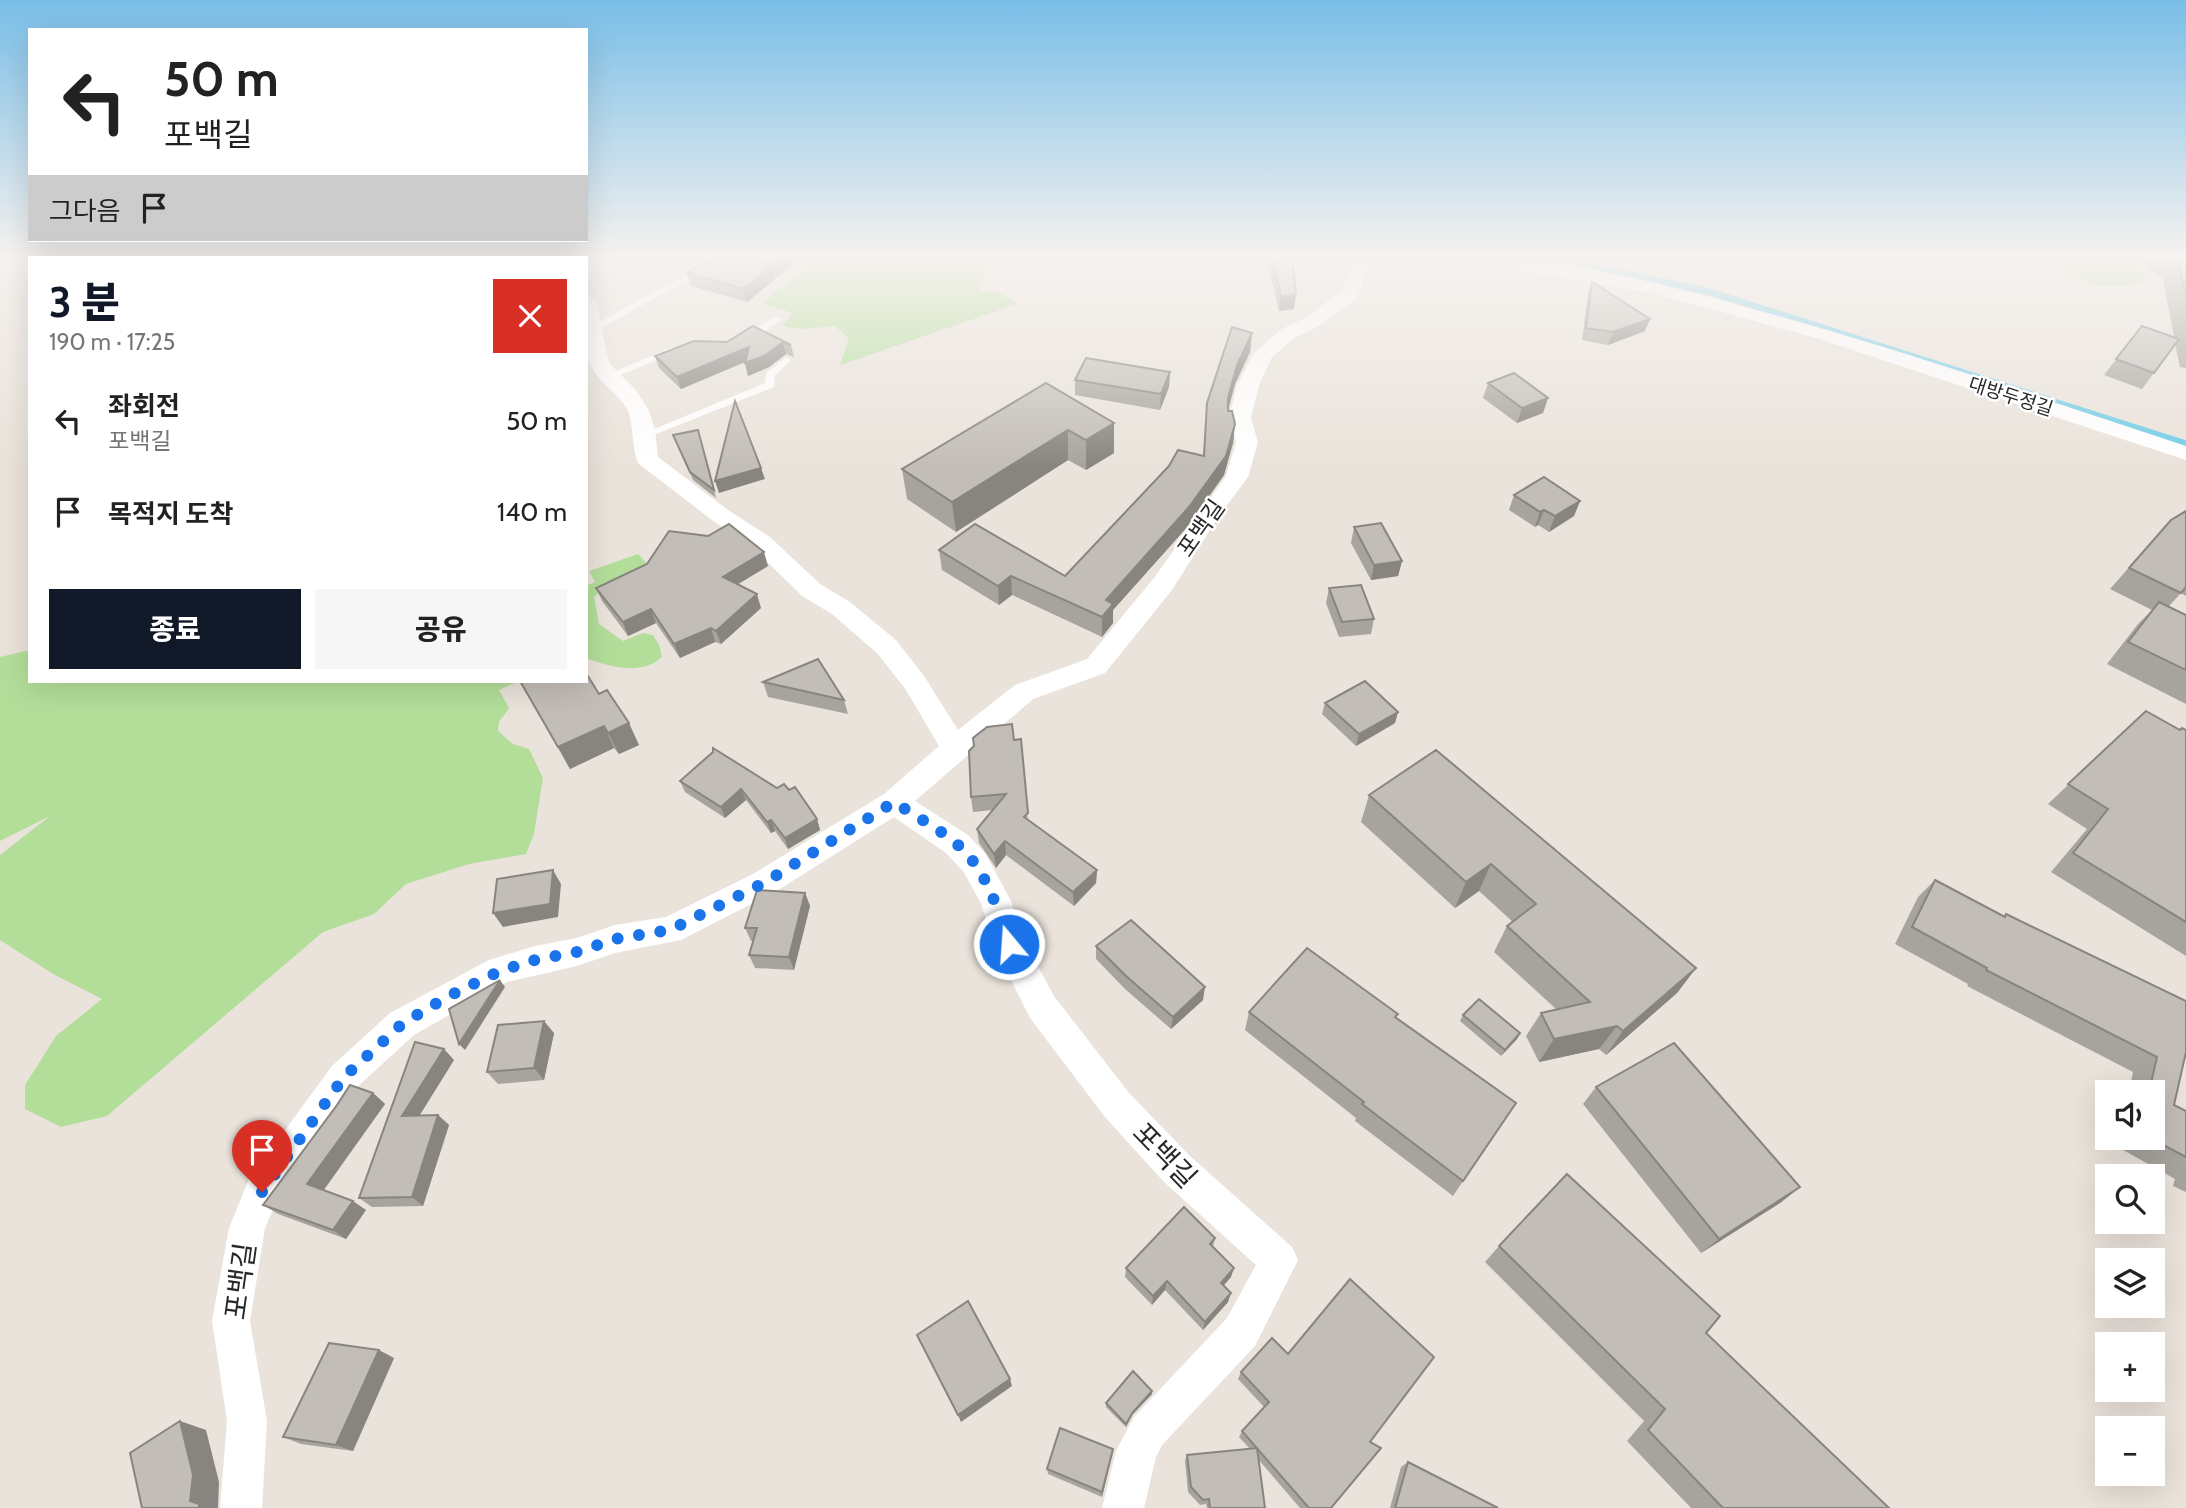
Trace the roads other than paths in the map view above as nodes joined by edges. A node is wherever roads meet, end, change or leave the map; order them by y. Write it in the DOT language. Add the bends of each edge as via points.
graph roads {
  1 [pos="597,326"];
  2 [pos="765,326"];
  3 [pos="1303,326"];
  4 [pos="1795,326"];
  5 [pos="592,329"];
  6 [pos="736,345"];
  7 [pos="685,348"];
  8 [pos="786,360"];
  9 [pos="598,369"];
  10 [pos="647,434"];
  11 [pos="2186,453"];
  12 [pos="954,748"];
  13 [pos="894,802"];
  14 [pos="241,1508"];
  15 [pos="1123,1508"];
  1 -- 5 [label="lane"];
  2 -- 6 [label="lane"];
  3 -- 12 [label="street, 포백길" via="1263,354 1248,385 1240,418 1247,442 1237,477 1163,584 1096,666 1024,692"];
  4 -- 11 [label="street, 대방두정길"];
  5 -- 9 [label="street"];
  7 -- 9 [label="lane"];
  8 -- 10 [label="lane" via="770,375 770,385"];
  9 -- 10 [label="street" via="625,390"];
  10 -- 12 [label="street" via="647,459 659,470 762,543 811,590 841,608 887,647"];
  12 -- 13 [label="street, 포백길"];
  13 -- 14 [label="street, 포백길" via="764,883 670,930 535,960 447,997 402,1024 344,1077 262,1192 247,1228 231,1321 247,1421"];
  13 -- 15 [label="street, 포백길" via="957,844 974,862 1042,1007 1117,1105 1185,1178 1279,1260 1241,1332 1148,1432 1137,1451"];
}
